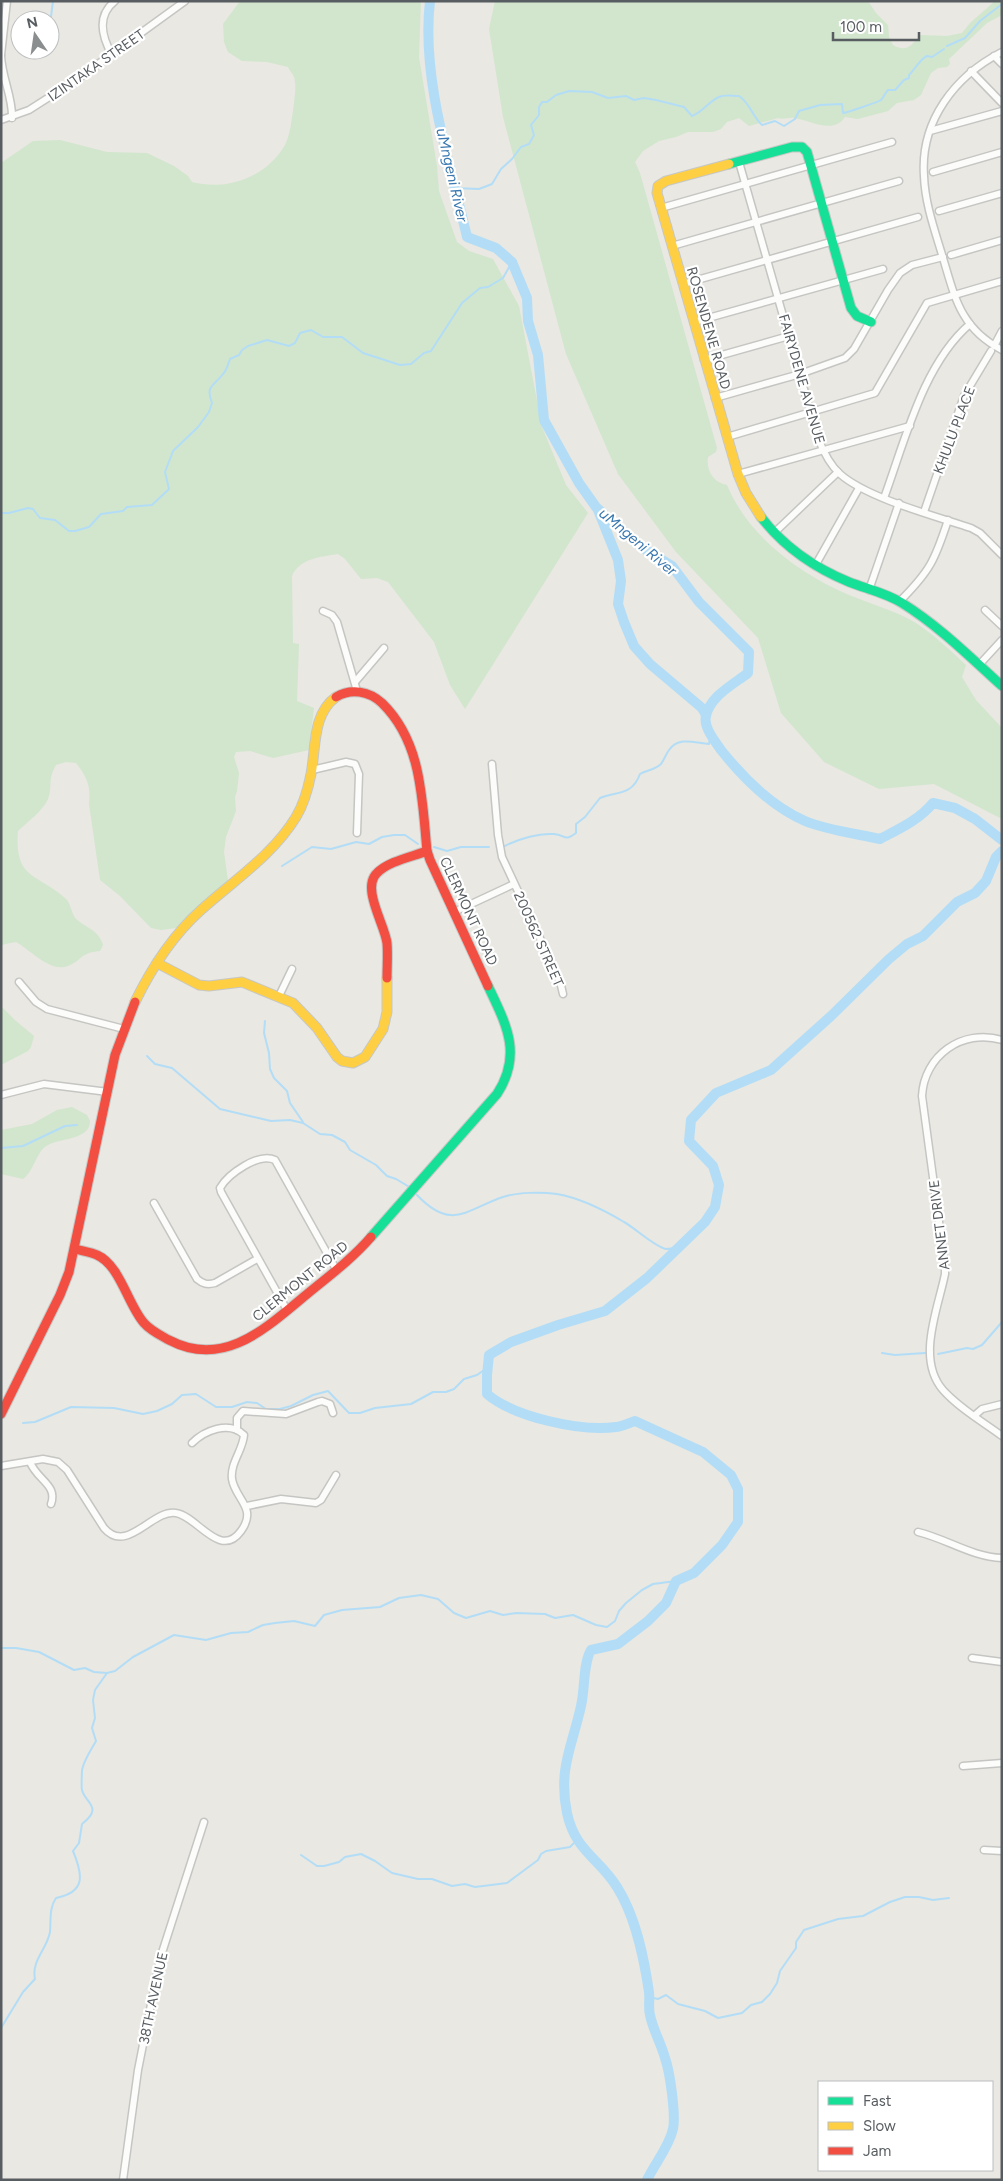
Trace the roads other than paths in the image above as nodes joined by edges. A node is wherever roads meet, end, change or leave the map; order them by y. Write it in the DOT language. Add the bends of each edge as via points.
graph roads {
  1 [pos="7,1"];
  2 [pos="115,1"];
  3 [pos="185,1"];
  4 [pos="1002,52"];
  5 [pos="112,55"];
  6 [pos="1,56"];
  7 [pos="994,56"];
  8 [pos="1002,64"];
  9 [pos="971,71"];
  10 [pos="1002,103"];
  11 [pos="1002,111"];
  12 [pos="12,118"];
  13 [pos="1,120"];
  14 [pos="930,131"];
  15 [pos="892,142"];
  16 [pos="1002,152"];
  17 [pos="739,162"];
  18 [pos="811,165"];
  19 [pos="933,172"];
  20 [pos="899,181"];
  21 [pos="745,183"];
  22 [pos="1002,193"];
  23 [pos="821,203"];
  24 [pos="661,208"];
  25 [pos="939,211"];
  26 [pos="918,217"];
  27 [pos="756,222"];
  28 [pos="1002,240"];
  29 [pos="832,241"];
  30 [pos="672,246"];
  31 [pos="951,254"];
  32 [pos="943,257"];
  33 [pos="767,260"];
  34 [pos="883,269"];
  35 [pos="843,280"];
  36 [pos="1002,281"];
  37 [pos="683,284"];
  38 [pos="953,295"];
  39 [pos="778,298"];
  40 [pos="694,322"];
  41 [pos="871,322"];
  42 [pos="970,324"];
  43 [pos="1002,331"];
  44 [pos="789,336"];
  45 [pos="992,348"];
  46 [pos="1002,350"];
  47 [pos="704,360"];
  48 [pos="800,374"];
  49 [pos="715,398"];
  50 [pos="811,413"];
  51 [pos="910,426"];
  52 [pos="726,436"];
  53 [pos="823,450"];
  54 [pos="838,472"];
  55 [pos="738,474"];
  56 [pos="859,488"];
  57 [pos="884,498"];
  58 [pos="899,503"];
  59 [pos="924,512"];
  60 [pos="948,520"];
  61 [pos="774,533"];
  62 [pos="1002,555"];
  63 [pos="815,566"];
  64 [pos="869,590"];
  65 [pos="900,601"];
  66 [pos="985,610"];
  67 [pos="323,611"];
  68 [pos="1002,626"];
  69 [pos="1002,640"];
  70 [pos="384,648"];
  71 [pos="979,665"];
  72 [pos="355,682"];
  73 [pos="1002,686"];
  74 [pos="357,692"];
  75 [pos="492,764"];
  76 [pos="312,770"];
  77 [pos="358,833"];
  78 [pos="427,851"];
  79 [pos="514,884"];
  80 [pos="454,912"];
  81 [pos="157,964"];
  82 [pos="292,970"];
  83 [pos="19,982"];
  84 [pos="563,994"];
  85 [pos="279,996"];
  86 [pos="124,1029"];
  87 [pos="1002,1040"];
  88 [pos="108,1092"];
  89 [pos="1,1095"];
  90 [pos="154,1203"];
  91 [pos="74,1249"];
  92 [pos="257,1259"];
  93 [pos="337,1271"];
  94 [pos="287,1310"];
  95 [pos="1002,1404"];
  96 [pos="333,1413"];
  97 [pos="1,1414"];
  98 [pos="974,1416"];
  99 [pos="237,1430"];
  100 [pos="1002,1436"];
  101 [pos="192,1443"];
  102 [pos="30,1462"];
  103 [pos="1,1466"];
  104 [pos="336,1475"];
  105 [pos="51,1504"];
  106 [pos="247,1506"];
  107 [pos="918,1532"];
  108 [pos="1002,1558"];
  109 [pos="972,1658"];
  110 [pos="1002,1662"];
  111 [pos="1002,1763"];
  112 [pos="963,1766"];
  113 [pos="204,1822"];
  114 [pos="984,1850"];
  115 [pos="1002,1851"];
  116 [pos="123,2180"];
  1 -- 6 [label="street"];
  2 -- 5 [label="street" via="105,13 102,24 102,35"];
  3 -- 5 [label="street, IZINTAKA STREET"];
  4 -- 7 [label="street"];
  5 -- 12 [label="street, IZINTAKA STREET"];
  6 -- 12 [label="street"];
  7 -- 8 [label="street"];
  7 -- 9 [label="street"];
  9 -- 10 [label="street"];
  9 -- 14 [label="street" via="948,95"];
  11 -- 14 [label="street"];
  12 -- 13 [label="street, IZINTAKA STREET"];
  14 -- 32 [label="street" via="923,174 930,214"];
  15 -- 18 [label="street"];
  16 -- 19 [label="street"];
  17 -- 18 [label="street, ROSENDENE ROAD" via="798,146 806,149"];
  17 -- 21 [label="street, FAIRYDENE AVENUE"];
  17 -- 24 [label="street, ROSENDENE ROAD" via="661,183 657,189"];
  18 -- 21 [label="street"];
  18 -- 23 [label="street, ROSENDENE ROAD"];
  20 -- 23 [label="street"];
  21 -- 24 [label="street"];
  21 -- 27 [label="street, FAIRYDENE AVENUE"];
  22 -- 25 [label="street"];
  23 -- 27 [label="street"];
  23 -- 29 [label="street, ROSENDENE ROAD"];
  24 -- 30 [label="street, ROSENDENE ROAD"];
  26 -- 29 [label="street"];
  27 -- 30 [label="street"];
  27 -- 33 [label="street, FAIRYDENE AVENUE"];
  28 -- 31 [label="street"];
  29 -- 33 [label="street"];
  29 -- 35 [label="street, ROSENDENE ROAD"];
  30 -- 37 [label="street, ROSENDENE ROAD"];
  32 -- 38 [label="street"];
  32 -- 41 [label="street" via="912,265 900,273"];
  33 -- 37 [label="street"];
  33 -- 39 [label="street, FAIRYDENE AVENUE"];
  34 -- 35 [label="street"];
  35 -- 39 [label="street"];
  35 -- 41 [label="street, ROSENDENE ROAD" via="853,312"];
  36 -- 38 [label="street"];
  37 -- 40 [label="street, ROSENDENE ROAD"];
  38 -- 42 [label="street"];
  38 -- 50 [label="street" via="927,303 875,393"];
  39 -- 40 [label="street"];
  39 -- 44 [label="street, FAIRYDENE AVENUE"];
  40 -- 47 [label="street, ROSENDENE ROAD"];
  41 -- 48 [label="street" via="849,356"];
  42 -- 45 [label="street"];
  42 -- 51 [label="street" via="951,341 921,396"];
  43 -- 45 [label="street, KHULU PLACE"];
  44 -- 47 [label="street"];
  44 -- 48 [label="street, FAIRYDENE AVENUE"];
  45 -- 46 [label="street"];
  45 -- 59 [label="street, KHULU PLACE" via="964,396"];
  47 -- 49 [label="street, ROSENDENE ROAD"];
  48 -- 49 [label="street"];
  48 -- 50 [label="street, FAIRYDENE AVENUE"];
  49 -- 52 [label="street, ROSENDENE ROAD"];
  50 -- 52 [label="street"];
  50 -- 53 [label="street, FAIRYDENE AVENUE"];
  51 -- 53 [label="street"];
  51 -- 57 [label="street"];
  52 -- 55 [label="street, ROSENDENE ROAD"];
  53 -- 54 [label="street, FAIRYDENE AVENUE"];
  53 -- 55 [label="street"];
  54 -- 56 [label="street, FAIRYDENE AVENUE"];
  54 -- 61 [label="street"];
  55 -- 61 [label="street, ROSENDENE ROAD" via="744,493"];
  56 -- 57 [label="street, FAIRYDENE AVENUE"];
  56 -- 63 [label="street"];
  57 -- 58 [label="street, FAIRYDENE AVENUE"];
  58 -- 59 [label="street, FAIRYDENE AVENUE"];
  58 -- 64 [label="street"];
  59 -- 60 [label="street, FAIRYDENE AVENUE"];
  60 -- 62 [label="street, FAIRYDENE AVENUE" via="980,533"];
  60 -- 65 [label="street" via="930,567"];
  61 -- 63 [label="street, ROSENDENE ROAD" via="781,542"];
  63 -- 64 [label="street, ROSENDENE ROAD"];
  64 -- 65 [label="street, ROSENDENE ROAD"];
  65 -- 71 [label="street, ROSENDENE ROAD" via="931,622"];
  66 -- 68 [label="street"];
  67 -- 72 [label="street" via="337,622"];
  69 -- 71 [label="street"];
  70 -- 72 [label="street"];
  71 -- 73 [label="street, ROSENDENE ROAD"];
  72 -- 74 [label="street"];
  74 -- 76 [label="street" via="336,697 324,710"];
  74 -- 78 [label="street, CLERMONT ROAD" via="377,699 409,738 421,774"];
  75 -- 79 [label="street, 200562 STREET" via="499,846"];
  76 -- 77 [label="street" via="346,762 355,764 359,774"];
  76 -- 81 [label="street" via="305,800 291,825 272,847 182,930"];
  78 -- 80 [label="street, CLERMONT ROAD"];
  78 -- 85 [label="street" via="384,867 371,882 387,942 387,1012 385,1024 365,1057 353,1063 342,1061 302,1010"];
  79 -- 80 [label="street, 200562 STREET"];
  79 -- 84 [label="street, 200562 STREET" via="560,981"];
  80 -- 93 [label="street, CLERMONT ROAD" via="507,1026 510,1048 508,1076 491,1101"];
  81 -- 85 [label="street" via="199,985 242,982"];
  81 -- 86 [label="street"];
  82 -- 85 [label="street"];
  83 -- 86 [label="street" via="36,1002 47,1009"];
  86 -- 88 [label="street"];
  87 -- 98 [label="street, ANNET DRIVE" via="977,1037 954,1044 937,1058 922,1089 945,1266 931,1360 942,1390"];
  88 -- 89 [label="street" via="44,1084"];
  88 -- 91 [label="street"];
  90 -- 92 [label="street" via="196,1279 202,1283 214,1282"];
  91 -- 94 [label="street, CLERMONT ROAD" via="105,1260 148,1328 190,1350 206,1351 242,1343"];
  91 -- 97 [label="street" via="60,1295"];
  92 -- 93 [label="street" via="220,1188 229,1176 268,1158 278,1163"];
  92 -- 94 [label="street"];
  93 -- 94 [label="street, CLERMONT ROAD"];
  95 -- 98 [label="street" via="982,1409"];
  96 -- 99 [label="street" via="330,1404 322,1401 286,1414 243,1411 237,1418"];
  98 -- 100 [label="street, ANNET DRIVE"];
  99 -- 101 [label="street" via="209,1431"];
  99 -- 106 [label="street" via="244,1437 232,1476 234,1488"];
  102 -- 103 [label="street"];
  102 -- 105 [label="street" via="35,1473 52,1490"];
  102 -- 106 [label="street" via="53,1460 65,1467 104,1528 117,1536 134,1533 161,1516 176,1513 214,1538 230,1539 243,1527"];
  104 -- 106 [label="street" via="321,1500 314,1504 281,1499"];
  107 -- 108 [label="street" via="974,1554"];
  109 -- 110 [label="street"];
  111 -- 112 [label="street"];
  113 -- 116 [label="street, 38TH AVENUE" via="160,1959 138,2070"];
  114 -- 115 [label="street"];
}
